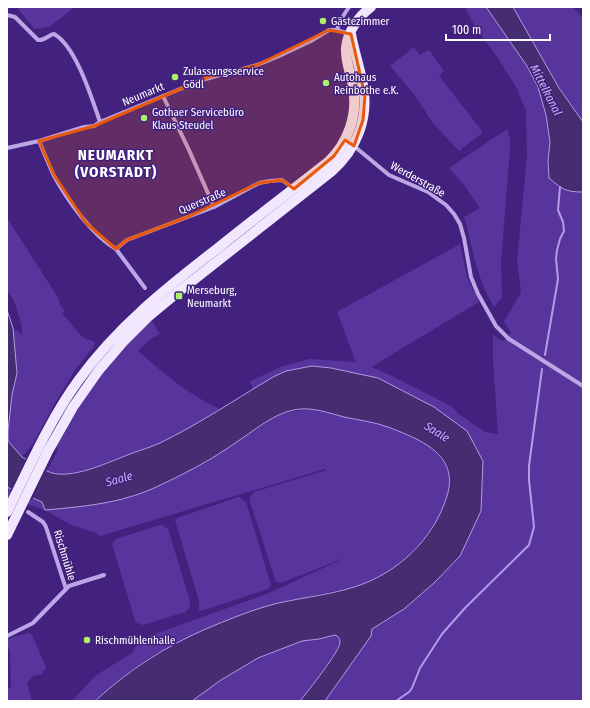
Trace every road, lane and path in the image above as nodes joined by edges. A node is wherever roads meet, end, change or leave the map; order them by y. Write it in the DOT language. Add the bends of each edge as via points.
graph roads {
  1 [pos="349,7"];
  2 [pos="371,7"];
  3 [pos="7,15"];
  4 [pos="337,30"];
  5 [pos="351,34"];
  6 [pos="163,96"];
  7 [pos="100,122"];
  8 [pos="344,140"];
  9 [pos="39,141"];
  10 [pos="354,146"];
  11 [pos="7,148"];
  12 [pos="294,189"];
  13 [pos="214,207"];
  14 [pos="116,249"];
  15 [pos="145,288"];
  16 [pos="583,386"];
  17 [pos="44,449"];
  18 [pos="7,512"];
  19 [pos="28,512"];
  20 [pos="7,535"];
  21 [pos="104,575"];
  22 [pos="66,589"];
  23 [pos="7,636"];
  1 -- 4 [label="street"];
  2 -- 5 [label="main road" via="354,26"];
  3 -- 7 [label="street" via="15,17 38,40 54,34 66,44 78,65"];
  4 -- 5 [label="street"];
  4 -- 6 [label="street, Neumarkt" via="329,30 311,41 257,65 208,77"];
  5 -- 8 [label="main road" via="346,47 346,58 354,104 352,121"];
  5 -- 10 [label="main road" via="365,96 363,120"];
  6 -- 7 [label="street, Neumarkt"];
  6 -- 13 [label="street"];
  7 -- 9 [label="street, Neumarkt" via="94,126"];
  8 -- 10 [label="street, Werderstraße"];
  8 -- 12 [label="main road" via="334,156"];
  9 -- 11 [label="street, Neumarkt"];
  9 -- 14 [label="street" via="54,175 86,223 92,231"];
  10 -- 16 [label="street, Werderstraße" via="389,175 428,192 446,205 460,224 471,277 496,326 504,335"];
  10 -- 17 [label="main road" via="332,171 135,329 83,391"];
  12 -- 13 [label="street, Querstraße" via="282,180 259,183"];
  12 -- 17 [label="main road" via="175,281 120,330 64,403"];
  13 -- 14 [label="street, Querstraße" via="127,240"];
  14 -- 15 [label="street"];
  17 -- 18 [label="main road"];
  17 -- 20 [label="main road"];
  19 -- 22 [label="street, Rischmühle" via="46,527"];
  21 -- 22 [label="street, Rischmühle"];
  22 -- 23 [label="street, Rischmühle" via="34,623"];
}
